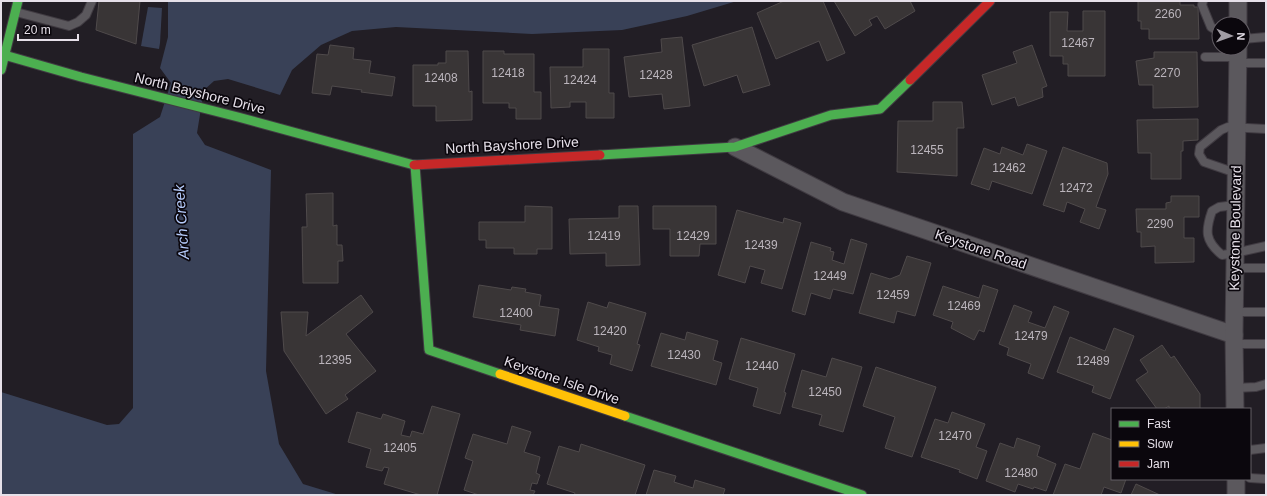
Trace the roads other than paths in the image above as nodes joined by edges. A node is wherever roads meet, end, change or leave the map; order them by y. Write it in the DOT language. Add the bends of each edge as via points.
graph roads {
  1 [pos="18,1"];
  2 [pos="92,1"];
  3 [pos="990,1"];
  4 [pos="1203,1"];
  5 [pos="1238,1"];
  6 [pos="16,12"];
  7 [pos="1238,16"];
  8 [pos="1211,27"];
  9 [pos="1266,37"];
  10 [pos="1251,38"];
  11 [pos="3,55"];
  12 [pos="1238,56"];
  13 [pos="1205,57"];
  14 [pos="1266,63"];
  15 [pos="1,70"];
  16 [pos="1236,126"];
  17 [pos="1266,129"];
  18 [pos="735,147"];
  19 [pos="415,165"];
  20 [pos="1236,174"];
  21 [pos="1235,205"];
  22 [pos="1266,246"];
  23 [pos="1235,261"];
  24 [pos="1266,268"];
  25 [pos="1234,312"];
  26 [pos="1266,312"];
  27 [pos="1234,339"];
  28 [pos="1266,344"];
  29 [pos="1266,384"];
  30 [pos="1235,388"];
  31 [pos="1235,408"];
  32 [pos="1266,448"];
  33 [pos="1251,450"];
  34 [pos="1251,478"];
  35 [pos="1266,479"];
  36 [pos="1236,480"];
  37 [pos="862,495"];
  38 [pos="1236,495"];
  1 -- 6 [label="street"];
  2 -- 6 [label="lane" via="86,15 69,26"];
  3 -- 18 [label="street, North Bayshore Drive" via="880,109 831,115"];
  4 -- 8 [label="lane" via="1202,5"];
  5 -- 7 [label="street"];
  6 -- 11 [label="street"];
  9 -- 10 [label="lane"];
  11 -- 15 [label="street"];
  11 -- 19 [label="street, North Bayshore Drive"];
  12 -- 13 [label="lane"];
  12 -- 14 [label="lane"];
  12 -- 16 [label="street, Keystone Boulevard"];
  16 -- 17 [label="lane"];
  16 -- 20 [label="street, Keystone Boulevard"];
  16 -- 20 [label="lane" via="1228,126 1221,130 1200,147 1199,154 1204,162"];
  18 -- 19 [label="street, North Bayshore Drive"];
  18 -- 27 [label="street, Keystone Road" via="843,202"];
  19 -- 37 [label="street, Keystone Isle Drive" via="429,350"];
  20 -- 21 [label="street, Keystone Boulevard"];
  21 -- 23 [label="street, Keystone Boulevard"];
  21 -- 23 [label="lane" via="1219,207 1212,211 1207,233 1210,244 1222,255"];
  22 -- 23 [label="lane"];
  23 -- 24 [label="lane"];
  23 -- 25 [label="street, Keystone Boulevard"];
  25 -- 26 [label="lane"];
  25 -- 27 [label="street, Keystone Boulevard"];
  27 -- 28 [label="lane"];
  27 -- 30 [label="street, Keystone Boulevard"];
  29 -- 30 [label="lane"];
  30 -- 31 [label="street, Keystone Boulevard"];
  32 -- 33 [label="lane"];
  34 -- 35 [label="lane"];
  36 -- 38 [label="street"];
}
